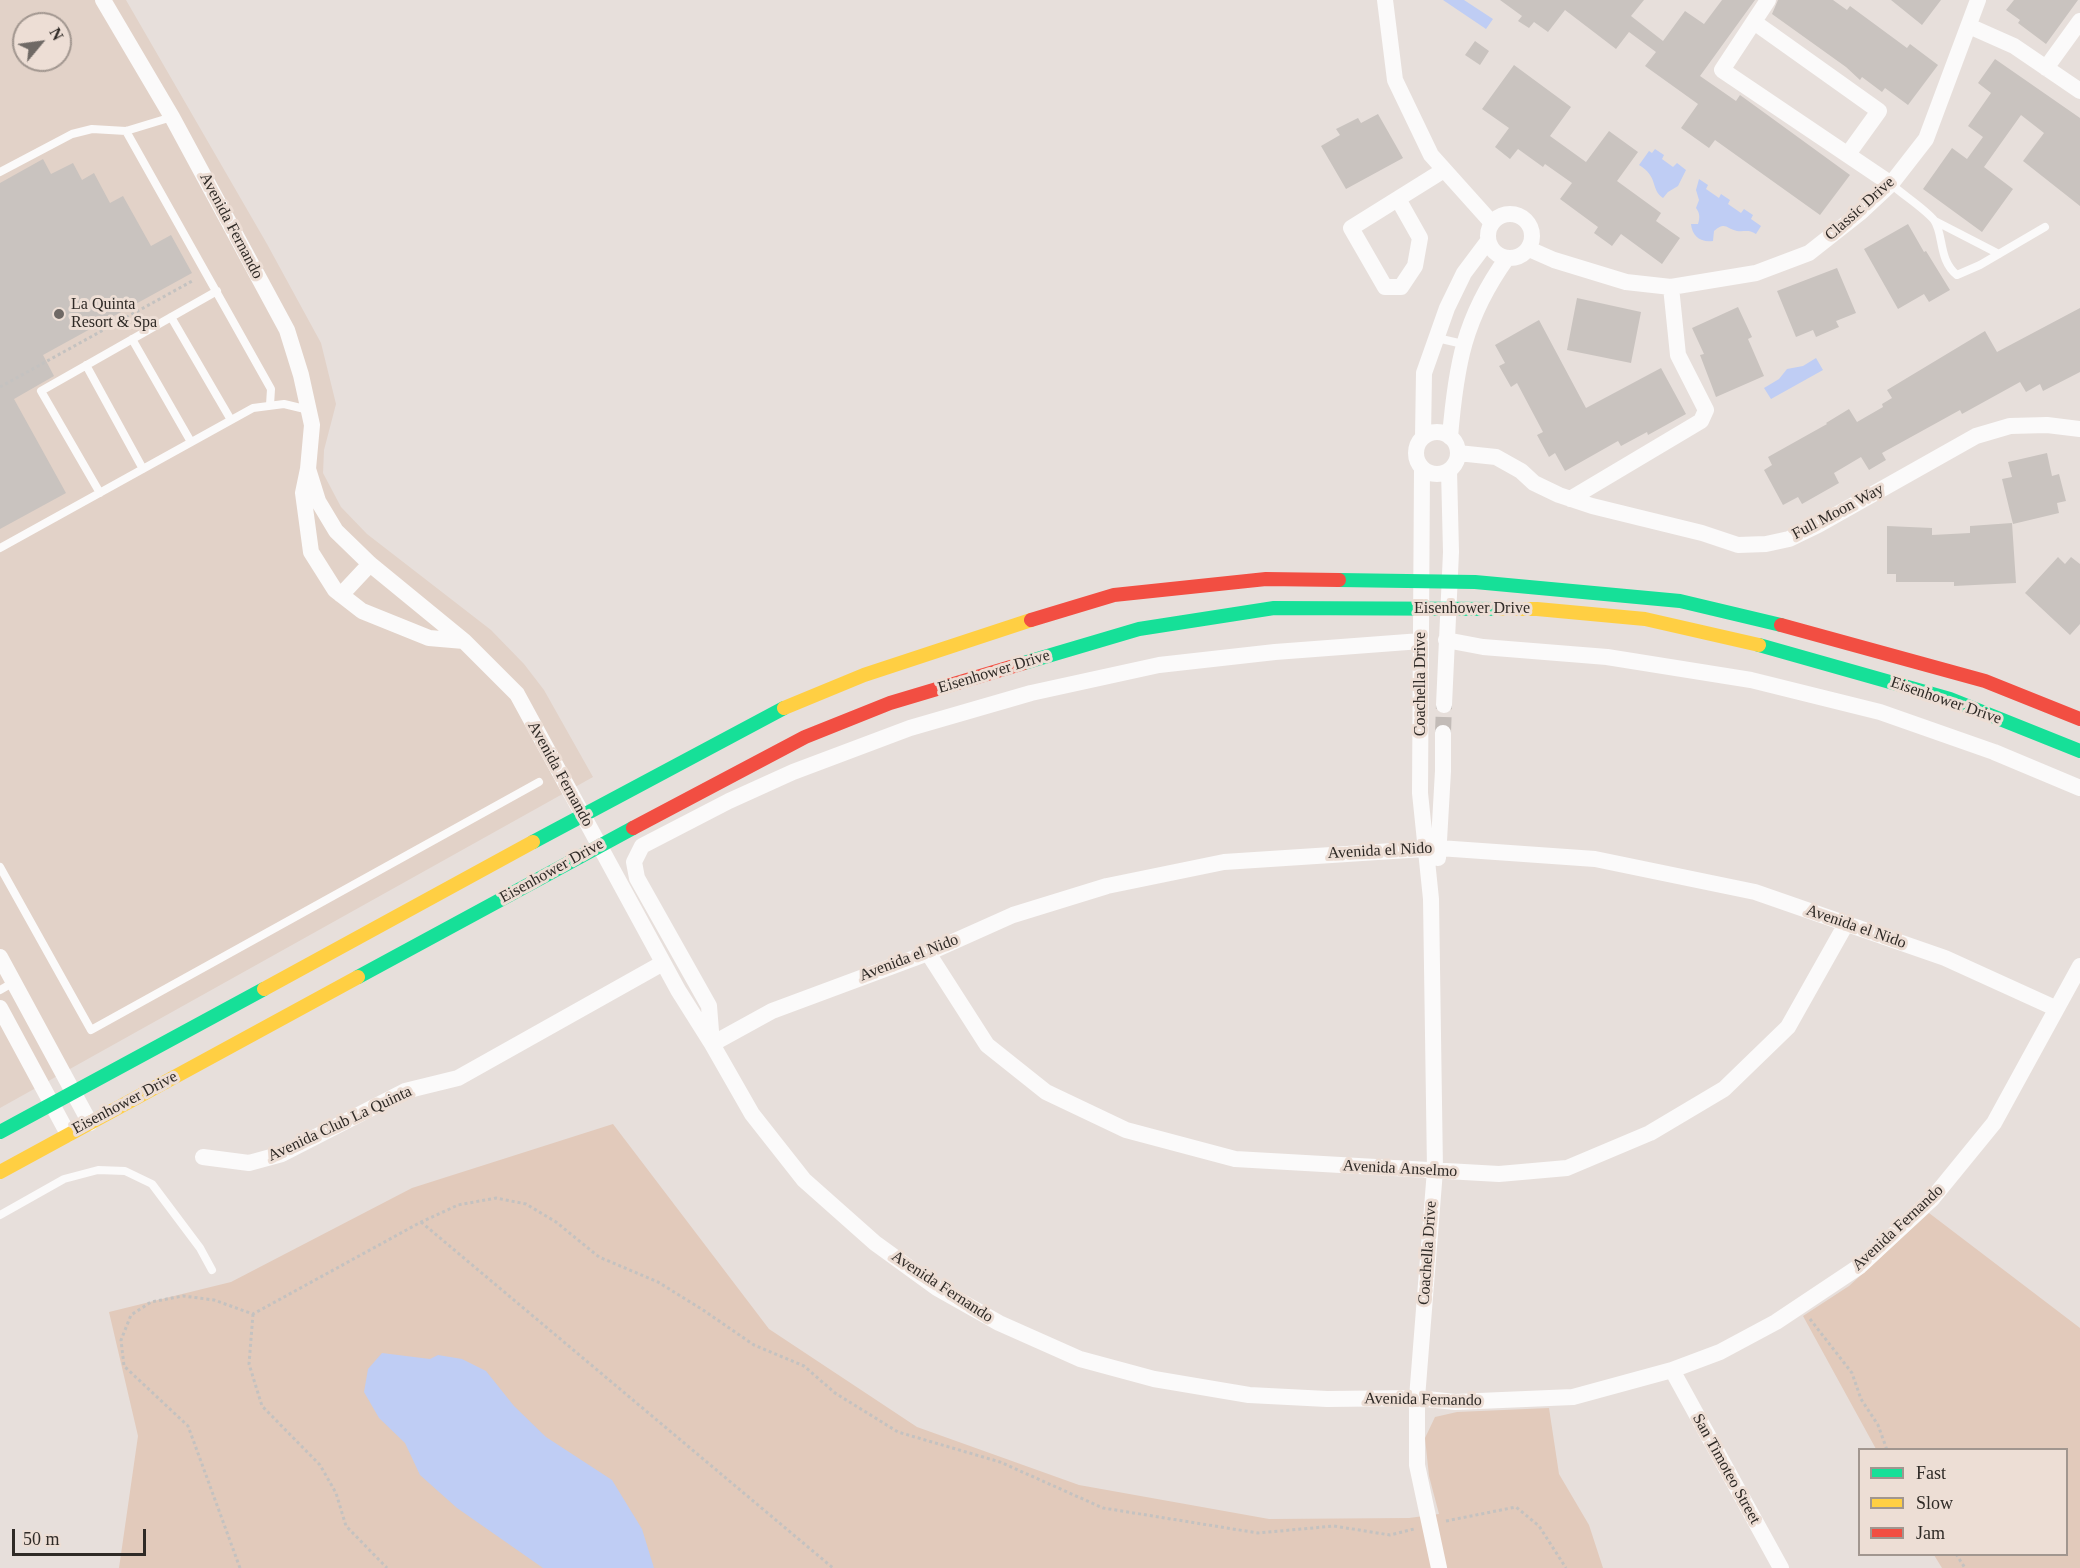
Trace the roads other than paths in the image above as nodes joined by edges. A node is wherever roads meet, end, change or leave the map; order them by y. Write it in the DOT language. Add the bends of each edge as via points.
graph roads {
  1 [pos="103,0"];
  2 [pos="1385,0"];
  3 [pos="1768,0"];
  4 [pos="1978,0"];
  5 [pos="2080,21"];
  6 [pos="1754,22"];
  7 [pos="1969,26"];
  8 [pos="2046,68"];
  9 [pos="2080,91"];
  10 [pos="172,117"];
  11 [pos="126,130"];
  12 [pos="1848,154"];
  13 [pos="1444,170"];
  14 [pos="0,172"];
  15 [pos="1891,184"];
  16 [pos="1398,199"];
  17 [pos="1935,222"];
  18 [pos="1492,223"];
  19 [pos="2045,227"];
  20 [pos="1488,241"];
  21 [pos="1529,249"];
  22 [pos="1999,254"];
  23 [pos="1507,258"];
  24 [pos="1671,287"];
  25 [pos="217,291"];
  26 [pos="171,317"];
  27 [pos="1437,338"];
  28 [pos="132,339"];
  29 [pos="1464,345"];
  30 [pos="86,365"];
  31 [pos="270,405"];
  32 [pos="309,410"];
  33 [pos="231,420"];
  34 [pos="2080,429"];
  35 [pos="1423,437"];
  36 [pos="1450,437"];
  37 [pos="191,442"];
  38 [pos="1458,453"];
  39 [pos="1422,468"];
  40 [pos="143,469"];
  41 [pos="308,469"];
  42 [pos="1449,470"];
  43 [pos="100,493"];
  44 [pos="1570,499"];
  45 [pos="0,548"];
  46 [pos="370,564"];
  47 [pos="1421,580"];
  48 [pos="1449,581"];
  49 [pos="341,595"];
  50 [pos="1421,609"];
  51 [pos="1448,609"];
  52 [pos="1446,640"];
  53 [pos="464,641"];
  54 [pos="1421,641"];
  55 [pos="1444,705"];
  56 [pos="2080,719"];
  57 [pos="1443,733"];
  58 [pos="2080,751"];
  59 [pos="1420,760"];
  60 [pos="1443,760"];
  61 [pos="539,782"];
  62 [pos="2080,788"];
  63 [pos="583,816"];
  64 [pos="600,845"];
  65 [pos="642,846"];
  66 [pos="1433,848"];
  67 [pos="0,867"];
  68 [pos="1846,924"];
  69 [pos="928,953"];
  70 [pos="0,957"];
  71 [pos="663,963"];
  72 [pos="2080,966"];
  73 [pos="7,986"];
  74 [pos="0,1008"];
  75 [pos="2055,1008"];
  76 [pos="712,1044"];
  77 [pos="73,1092"];
  78 [pos="51,1104"];
  79 [pos="90,1123"];
  80 [pos="0,1132"];
  81 [pos="68,1134"];
  82 [pos="203,1157"];
  83 [pos="1435,1170"];
  84 [pos="0,1172"];
  85 [pos="0,1215"];
  86 [pos="212,1270"];
  87 [pos="1672,1370"];
  88 [pos="1417,1398"];
  89 [pos="1439,1568"];
  90 [pos="1781,1568"];
  1 -- 10 [label="street, Avenida Fernando"];
  2 -- 13 [label="street" via="1395,80 1431,155"];
  3 -- 6 [label="street"];
  4 -- 7 [label="street, Classic Drive"];
  5 -- 8 [label="street"];
  6 -- 12 [label="street" via="1879,111"];
  6 -- 12 [label="street" via="1722,70"];
  7 -- 8 [label="street" via="2014,46"];
  7 -- 15 [label="street, Classic Drive" via="1926,139"];
  8 -- 9 [label="street"];
  10 -- 11 [label="lane"];
  10 -- 32 [label="street, Avenida Fernando" via="287,330"];
  11 -- 14 [label="lane" via="92,129 72,134"];
  11 -- 25 [label="lane"];
  12 -- 15 [label="street"];
  13 -- 16 [label="street"];
  13 -- 18 [label="street"];
  15 -- 17 [label="lane"];
  15 -- 24 [label="street, Classic Drive" via="1809,253 1756,273"];
  16 -- 16 [label="street" via="1351,228 1385,287 1401,287 1415,266 1420,238"];
  17 -- 22 [label="lane"];
  17 -- 22 [label="lane" via="1943,255 1957,275"];
  18 -- 20 [label="street, Coachella Drive"];
  18 -- 21 [label="street" via="1504,215 1526,220 1533,234"];
  19 -- 22 [label="lane"];
  20 -- 23 [label="street" via="1495,253"];
  20 -- 27 [label="street, Coachella Drive" via="1464,273"];
  21 -- 23 [label="street" via="1519,257"];
  21 -- 24 [label="street, Classic Drive" via="1626,282"];
  23 -- 29 [label="street" via="1491,281"];
  24 -- 44 [label="street" via="1678,354 1706,410 1701,421"];
  25 -- 26 [label="lane"];
  25 -- 31 [label="lane" via="271,388"];
  26 -- 28 [label="lane"];
  26 -- 33 [label="lane"];
  27 -- 29 [label="lane"];
  27 -- 35 [label="street, Coachella Drive" via="1424,373"];
  28 -- 30 [label="lane"];
  28 -- 37 [label="lane"];
  29 -- 36 [label="street" via="1454,388"];
  30 -- 40 [label="lane"];
  30 -- 43 [label="lane" via="41,390"];
  31 -- 32 [label="lane"];
  31 -- 33 [label="lane" via="253,408"];
  32 -- 41 [label="street, Avenida Fernando" via="312,425"];
  33 -- 37 [label="lane"];
  34 -- 44 [label="street, Full Moon Way" via="2010,426 1977,436 1818,525 1766,544 1738,545 1702,532"];
  35 -- 36 [label="street" via="1440,432"];
  35 -- 39 [label="street, Coachella Drive" via="1416,452"];
  36 -- 38 [label="street"];
  37 -- 40 [label="lane"];
  38 -- 42 [label="street, Coachella Drive"];
  38 -- 44 [label="street, Full Moon Way" via="1496,457 1534,483"];
  39 -- 42 [label="street" via="1438,474"];
  39 -- 47 [label="street, Coachella Drive"];
  40 -- 43 [label="lane"];
  41 -- 46 [label="street, Avenida Fernando" via="318,501 336,531"];
  41 -- 49 [label="street, Avenida Fernando" via="303,493 311,552"];
  42 -- 48 [label="street, Coachella Drive"];
  43 -- 45 [label="lane"];
  46 -- 49 [label="street"];
  46 -- 53 [label="street, Avenida Fernando"];
  47 -- 48 [label="main road, Eisenhower Drive"];
  47 -- 50 [label="street, Coachella Drive"];
  47 -- 63 [label="main road, Eisenhower Drive" via="1266,579 1114,595 989,632 777,711"];
  48 -- 51 [label="street, Coachella Drive"];
  48 -- 56 [label="main road, Eisenhower Drive" via="1680,602 1813,632 1985,681"];
  49 -- 53 [label="street, Avenida Fernando" via="362,611 429,638"];
  50 -- 51 [label="main road, Eisenhower Drive"];
  50 -- 54 [label="street, Coachella Drive"];
  50 -- 64 [label="main road, Eisenhower Drive" via="1274,608 1138,629 890,703 806,737"];
  51 -- 52 [label="street, Coachella Drive"];
  51 -- 58 [label="main road, Eisenhower Drive" via="1538,609 1645,619 1777,650 1950,699"];
  52 -- 55 [label="street, Coachella Drive"];
  52 -- 62 [label="street, Eisenhower Drive" via="1483,647 1607,657 1751,680 1880,712 1994,752"];
  53 -- 63 [label="street, Avenida Fernando" via="517,694"];
  54 -- 59 [label="street, Coachella Drive"];
  54 -- 65 [label="street, Eisenhower Drive" via="1159,665 1031,693 910,728 793,772"];
  57 -- 60 [label="street, Coachella Drive"];
  59 -- 60 [label="lane"];
  59 -- 66 [label="street, Coachella Drive" via="1420,793"];
  60 -- 66 [label="street, Coachella Drive"];
  61 -- 67 [label="lane" via="91,1030"];
  63 -- 64 [label="street, Avenida Fernando"];
  63 -- 77 [label="main road, Eisenhower Drive"];
  64 -- 71 [label="street, Avenida Fernando"];
  64 -- 79 [label="main road, Eisenhower Drive"];
  65 -- 76 [label="street, Avenida Fernando" via="633,862 637,878 709,1006"];
  66 -- 68 [label="street, Avenida el Nido" via="1595,859 1755,892"];
  66 -- 69 [label="street, Avenida el Nido" via="1224,862 1107,886 1013,915"];
  66 -- 83 [label="street, Coachella Drive"];
  68 -- 75 [label="street, Avenida el Nido" via="1945,958"];
  68 -- 83 [label="street, Avenida Anselmo" via="1788,1027 1724,1089 1650,1133 1567,1168 1499,1174"];
  69 -- 76 [label="street, Avenida el Nido" via="772,1011"];
  69 -- 83 [label="street, Avenida Anselmo" via="987,1046 1046,1092 1126,1130 1235,1159"];
  70 -- 73 [label="street"];
  71 -- 76 [label="street, Avenida Fernando"];
  71 -- 82 [label="street, Avenida Club La Quinta" via="458,1078 405,1091 282,1154 249,1163"];
  72 -- 75 [label="street, Avenida Fernando"];
  73 -- 77 [label="street"];
  74 -- 78 [label="street"];
  75 -- 87 [label="street, Avenida Fernando" via="1994,1123 1932,1199 1860,1266 1776,1322 1720,1352"];
  76 -- 88 [label="street, Avenida Fernando" via="752,1114 804,1180 875,1243 937,1287 999,1323 1080,1359 1154,1379 1249,1395"];
  77 -- 78 [label="main road, Eisenhower Drive"];
  77 -- 79 [label="street"];
  78 -- 80 [label="main road, Eisenhower Drive"];
  78 -- 81 [label="street"];
  79 -- 81 [label="main road, Eisenhower Drive"];
  81 -- 84 [label="main road, Eisenhower Drive"];
  83 -- 88 [label="street, Coachella Drive"];
  85 -- 86 [label="lane" via="64,1179 98,1170 125,1171 152,1184"];
  87 -- 88 [label="street, Avenida Fernando" via="1573,1397 1455,1402"];
  87 -- 90 [label="street, San Timoteo Street"];
  88 -- 89 [label="street, Coachella Drive" via="1417,1465"];
}
